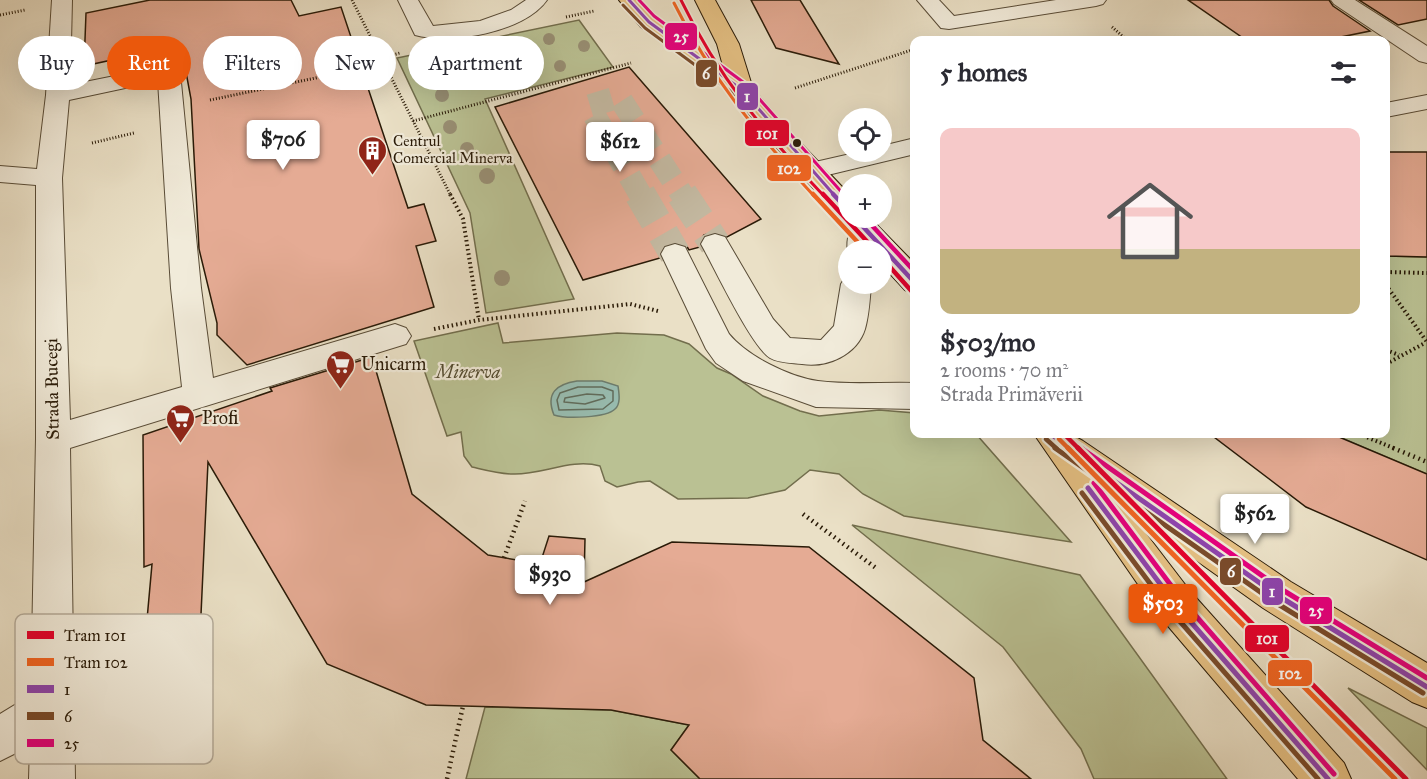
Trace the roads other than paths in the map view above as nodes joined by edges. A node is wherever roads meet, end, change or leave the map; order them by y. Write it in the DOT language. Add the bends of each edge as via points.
graph roads {
  1 [pos="62,0"];
  2 [pos="408,0"];
  3 [pos="537,0"];
  4 [pos="629,0"];
  5 [pos="705,0"];
  6 [pos="927,0"];
  7 [pos="1095,0"];
  8 [pos="1341,0"];
  9 [pos="1427,56"];
  10 [pos="742,90"];
  11 [pos="58,95"];
  12 [pos="1427,102"];
  13 [pos="1390,109"];
  14 [pos="910,147"];
  15 [pos="811,171"];
  16 [pos="0,174"];
  17 [pos="50,178"];
  18 [pos="838,204"];
  19 [pos="858,228"];
  20 [pos="715,244"];
  21 [pos="675,254"];
  22 [pos="910,278"];
  23 [pos="854,294"];
  24 [pos="395,336"];
  25 [pos="199,395"];
  26 [pos="910,396"];
  27 [pos="1055,438"];
  28 [pos="53,439"];
  29 [pos="53,614"];
  30 [pos="1427,687"];
  31 [pos="15,730"];
  32 [pos="0,739"];
  33 [pos="52,764"];
  34 [pos="52,779"];
  35 [pos="1328,779"];
  1 -- 11 [label="street, Strada Bucegi"];
  2 -- 3 [label="street" via="423,30 434,34 512,18 529,10"];
  4 -- 10 [label="main road" via="650,22"];
  5 -- 10 [label="main road" via="728,44"];
  6 -- 7 [label="street" via="950,24"];
  8 -- 9 [label="street"];
  10 -- 15 [label="main road"];
  11 -- 17 [label="street, Strada Bucegi"];
  11 -- 25 [label="street" via="169,72 186,288"];
  12 -- 13 [label="street"];
  14 -- 15 [label="street"];
  15 -- 18 [label="main road"];
  16 -- 17 [label="street"];
  17 -- 28 [label="street, Strada Bucegi"];
  19 -- 22 [label="main road"];
  20 -- 23 [label="street" via="762,327 781,349 829,351 849,330"];
  21 -- 26 [label="street" via="717,342 727,354 754,372 816,394"];
  24 -- 25 [label="street"];
  25 -- 28 [label="street"];
  27 -- 30 [label="main road" via="1276,595"];
  27 -- 35 [label="main road" via="1176,605"];
  28 -- 29 [label="street, Strada Bucegi"];
  31 -- 32 [label="street"];
  33 -- 34 [label="street, Strada Bucegi"];
}
